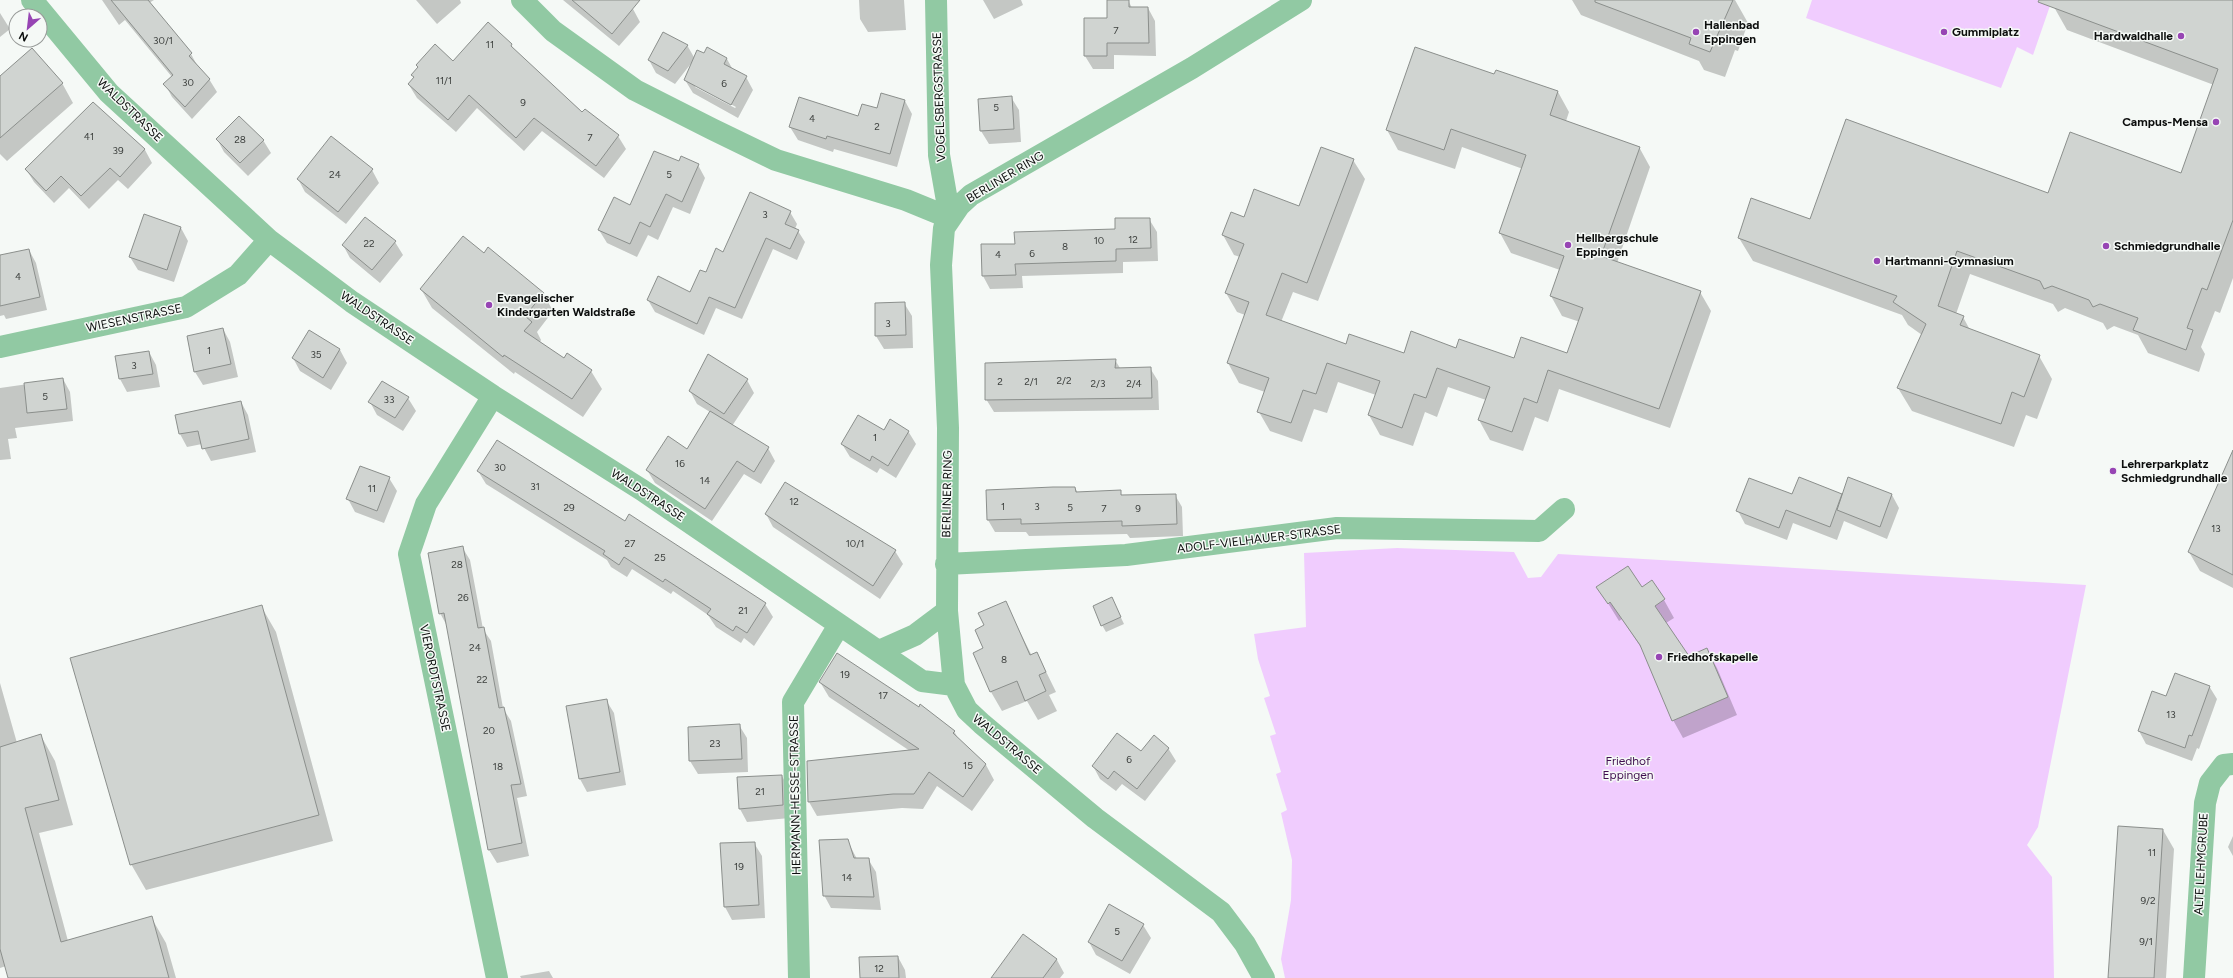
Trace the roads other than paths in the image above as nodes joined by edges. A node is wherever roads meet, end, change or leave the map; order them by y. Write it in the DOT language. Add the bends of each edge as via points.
graph roads {
  1 [pos="32,0"];
  2 [pos="522,0"];
  3 [pos="936,0"];
  4 [pos="1301,0"];
  5 [pos="950,218"];
  6 [pos="269,240"];
  7 [pos="0,346"];
  8 [pos="493,396"];
  9 [pos="1564,509"];
  10 [pos="946,564"];
  11 [pos="947,611"];
  12 [pos="839,625"];
  13 [pos="879,651"];
  14 [pos="954,685"];
  15 [pos="2233,764"];
  16 [pos="497,978"];
  17 [pos="799,978"];
  18 [pos="1264,978"];
  19 [pos="2194,978"];
  1 -- 6 [label="street, WALDSTRASSE" via="109,93"];
  2 -- 5 [label="street" via="553,31 635,90 776,160 906,200"];
  3 -- 5 [label="street, VOGELSBERGSTRASSE" via="939,155"];
  4 -- 5 [label="street, BERLINER RING" via="1166,84 971,195"];
  5 -- 10 [label="street, BERLINER RING" via="944,228 940,265 948,428"];
  6 -- 7 [label="street, WIESENSTRASSE" via="238,275 186,307"];
  6 -- 8 [label="street, WALDSTRASSE" via="352,302"];
  8 -- 12 [label="street, WALDSTRASSE" via="642,490"];
  8 -- 16 [label="street, VIERORDTSTRASSE" via="426,504 409,554"];
  9 -- 10 [label="street, ADOLF-VIELHAUER-STRASSE" via="1539,531 1337,528 1126,555"];
  10 -- 11 [label="street, BERLINER RING"];
  11 -- 13 [label="street" via="915,635"];
  11 -- 14 [label="street, BERLINER RING"];
  12 -- 13 [label="street, WALDSTRASSE"];
  12 -- 17 [label="street, HERMANN-HESSE-STRASSE" via="792,702"];
  13 -- 14 [label="street, WALDSTRASSE" via="922,681"];
  14 -- 18 [label="street, WALDSTRASSE" via="968,710 982,724 1095,818 1221,912 1245,944"];
  15 -- 19 [label="street, ALTE LEHMGRUBE" via="2224,765 2210,783 2205,803"];
}
